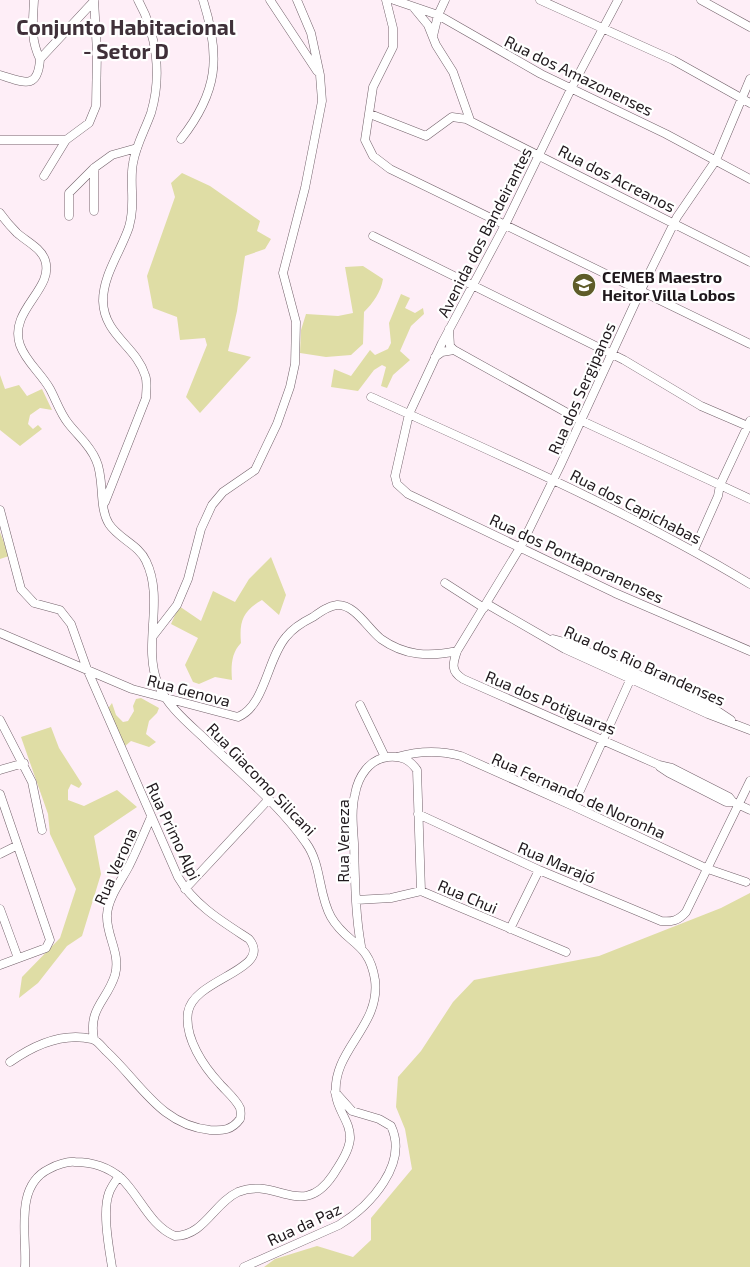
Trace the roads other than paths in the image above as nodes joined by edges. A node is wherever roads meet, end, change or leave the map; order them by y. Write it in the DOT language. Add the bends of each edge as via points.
graph roads {
  1 [pos="34,0"];
  2 [pos="94,0"];
  3 [pos="138,0"];
  4 [pos="203,0"];
  5 [pos="270,0"];
  6 [pos="297,0"];
  7 [pos="386,0"];
  8 [pos="394,0"];
  9 [pos="445,0"];
  10 [pos="540,0"];
  11 [pos="618,0"];
  12 [pos="701,0"];
  13 [pos="412,6"];
  14 [pos="438,15"];
  15 [pos="750,27"];
  16 [pos="604,29"];
  17 [pos="433,36"];
  18 [pos="40,59"];
  19 [pos="0,75"];
  20 [pos="320,75"];
  21 [pos="750,79"];
  22 [pos="571,89"];
  23 [pos="741,99"];
  24 [pos="750,102"];
  25 [pos="370,114"];
  26 [pos="470,120"];
  27 [pos="181,139"];
  28 [pos="0,140"];
  29 [pos="66,140"];
  30 [pos="137,148"];
  31 [pos="539,154"];
  32 [pos="716,160"];
  33 [pos="94,168"];
  34 [pos="44,176"];
  35 [pos="750,179"];
  36 [pos="94,211"];
  37 [pos="0,213"];
  38 [pos="70,216"];
  39 [pos="674,222"];
  40 [pos="505,225"];
  41 [pos="373,236"];
  42 [pos="750,262"];
  43 [pos="471,286"];
  44 [pos="641,290"];
  45 [pos="449,328"];
  46 [pos="750,344"];
  47 [pos="454,350"];
  48 [pos="611,354"];
  49 [pos="435,357"];
  50 [pos="371,397"];
  51 [pos="409,414"];
  52 [pos="580,420"];
  53 [pos="749,425"];
  54 [pos="101,476"];
  55 [pos="115,478"];
  56 [pos="554,480"];
  57 [pos="396,484"];
  58 [pos="720,485"];
  59 [pos="750,498"];
  60 [pos="104,504"];
  61 [pos="0,510"];
  62 [pos="521,546"];
  63 [pos="694,550"];
  64 [pos="445,583"];
  65 [pos="750,584"];
  66 [pos="486,606"];
  67 [pos="0,633"];
  68 [pos="153,636"];
  69 [pos="541,636"];
  70 [pos="457,651"];
  71 [pos="750,651"];
  72 [pos="87,669"];
  73 [pos="631,678"];
  74 [pos="166,699"];
  75 [pos="360,705"];
  76 [pos="0,720"];
  77 [pos="734,723"];
  78 [pos="750,730"];
  79 [pos="604,740"];
  80 [pos="385,757"];
  81 [pos="397,757"];
  82 [pos="24,763"];
  83 [pos="0,770"];
  84 [pos="750,781"];
  85 [pos="0,794"];
  86 [pos="268,800"];
  87 [pos="736,804"];
  88 [pos="573,806"];
  89 [pos="750,810"];
  90 [pos="418,814"];
  91 [pos="152,817"];
  92 [pos="42,830"];
  93 [pos="16,846"];
  94 [pos="0,854"];
  95 [pos="708,869"];
  96 [pos="539,870"];
  97 [pos="746,882"];
  98 [pos="185,889"];
  99 [pos="421,891"];
  100 [pos="356,900"];
  101 [pos="0,910"];
  102 [pos="510,929"];
  103 [pos="361,946"];
  104 [pos="566,952"];
  105 [pos="18,958"];
  106 [pos="0,964"];
  107 [pos="94,1039"];
  108 [pos="10,1062"];
  109 [pos="335,1092"];
  110 [pos="119,1176"];
  111 [pos="25,1267"];
  112 [pos="112,1267"];
  113 [pos="244,1267"];
  1 -- 18 [label="street" via="33,42"];
  2 -- 18 [label="street"];
  2 -- 29 [label="street" via="96,106 89,123"];
  3 -- 30 [label="street" via="153,34 156,86 150,116"];
  4 -- 27 [label="street" via="213,50 212,79 205,102"];
  5 -- 20 [label="street"];
  6 -- 20 [label="street" via="311,33"];
  7 -- 25 [label="street" via="393,28 393,46 373,87"];
  8 -- 13 [label="street, Rua dos Amazonenses"];
  9 -- 14 [label="street"];
  10 -- 16 [label="street"];
  11 -- 16 [label="street, Avenida dos Bandeirantes"];
  12 -- 15 [label="street"];
  13 -- 14 [label="street, Rua dos Amazonenses"];
  13 -- 17 [label="street"];
  14 -- 17 [label="street"];
  14 -- 22 [label="street, Rua dos Amazonenses" via="470,36"];
  16 -- 22 [label="street, Avenida dos Bandeirantes"];
  16 -- 23 [label="street" via="673,60"];
  17 -- 26 [label="street" via="458,82"];
  18 -- 19 [label="street" via="39,74 32,81"];
  20 -- 68 [label="street" via="320,110 305,188 283,274 296,322 296,354 290,387 255,470 222,492 212,505 177,605"];
  21 -- 23 [label="street, Rua dos Sergipanos"];
  22 -- 31 [label="street, Avenida dos Bandeirantes"];
  22 -- 32 [label="street, Rua dos Amazonenses"];
  23 -- 24 [label="street"];
  23 -- 32 [label="street, Rua dos Sergipanos"];
  25 -- 26 [label="street" via="426,136 452,117"];
  25 -- 40 [label="street" via="366,146 380,163"];
  26 -- 31 [label="street, Rua dos Acreanos"];
  28 -- 29 [label="street"];
  29 -- 34 [label="street"];
  30 -- 33 [label="street" via="112,155"];
  30 -- 55 [label="street" via="132,170 134,192 130,220 105,286 103,303 108,323 140,364 147,386 146,398"];
  31 -- 39 [label="street, Rua dos Acreanos"];
  31 -- 40 [label="street, Avenida dos Bandeirantes"];
  32 -- 35 [label="street, Rua dos Amazonenses"];
  32 -- 39 [label="street, Rua dos Sergipanos"];
  33 -- 36 [label="street"];
  33 -- 38 [label="street" via="69,193"];
  37 -- 54 [label="street" via="46,262 41,284 18,325 21,347 47,383 68,423 93,453"];
  39 -- 42 [label="street, Rua dos Acreanos"];
  39 -- 44 [label="street, Rua dos Sergipanos"];
  40 -- 43 [label="street, Avenida dos Bandeirantes"];
  40 -- 44 [label="street"];
  41 -- 43 [label="street"];
  43 -- 45 [label="street, Avenida dos Bandeirantes"];
  43 -- 48 [label="street"];
  44 -- 46 [label="street"];
  44 -- 48 [label="street, Rua dos Sergipanos"];
  45 -- 47 [label="street" via="450,346"];
  45 -- 49 [label="street, Avenida dos Bandeirantes"];
  47 -- 49 [label="street"];
  47 -- 52 [label="street"];
  48 -- 52 [label="street, Rua dos Sergipanos"];
  48 -- 53 [label="street" via="701,406"];
  49 -- 51 [label="street, Avenida dos Bandeirantes"];
  50 -- 51 [label="street, Rua dos Capichabas"];
  51 -- 56 [label="street, Rua dos Capichabas"];
  51 -- 57 [label="street, Avenida dos Bandeirantes" via="396,468"];
  52 -- 56 [label="street, Rua dos Sergipanos"];
  52 -- 58 [label="street"];
  53 -- 58 [label="street"];
  54 -- 55 [label="street"];
  54 -- 60 [label="street"];
  55 -- 60 [label="street"];
  56 -- 62 [label="street, Rua dos Sergipanos"];
  56 -- 63 [label="street, Rua dos Capichabas"];
  57 -- 62 [label="street, Rua dos Pontaporanenses" via="408,494"];
  58 -- 59 [label="street"];
  58 -- 63 [label="street"];
  60 -- 68 [label="street, Rua Giacomo Silicani" via="110,526 146,561 154,595"];
  61 -- 72 [label="street, Rua Primo Alpi" via="21,589 34,602 60,610 66,616"];
  62 -- 66 [label="street, Rua dos Sergipanos"];
  62 -- 71 [label="street, Rua dos Pontaporanenses" via="615,593"];
  63 -- 65 [label="street, Rua dos Capichabas"];
  64 -- 66 [label="street"];
  66 -- 69 [label="street"];
  66 -- 70 [label="street, Rua dos Sergipanos"];
  67 -- 72 [label="street, Rua Genova"];
  68 -- 74 [label="street, Rua Giacomo Silicani" via="153,668"];
  69 -- 73 [label="street, Rua dos Rio Brandenses"];
  69 -- 77 [label="street, Rua dos Rio Brandenses" via="568,643 695,700 717,710"];
  70 -- 74 [label="street, Rua Genova" via="424,656 396,648 352,611 336,605 298,626 286,638 276,652 256,700 245,714 227,716"];
  70 -- 79 [label="street, Rua dos Potiguaras" via="453,667 455,674 462,679"];
  72 -- 74 [label="street, Rua Genova" via="132,689"];
  72 -- 91 [label="street, Rua Primo Alpi"];
  73 -- 77 [label="street, Rua dos Rio Brandenses"];
  73 -- 79 [label="street"];
  74 -- 86 [label="street, Rua Giacomo Silicani"];
  75 -- 80 [label="street"];
  76 -- 82 [label="street"];
  77 -- 78 [label="street"];
  79 -- 87 [label="street, Rua dos Potiguaras" via="659,765 669,774 726,802"];
  79 -- 88 [label="street"];
  80 -- 81 [label="street"];
  80 -- 100 [label="street, Rua Veneza" via="370,765 354,794"];
  81 -- 88 [label="street, Rua Fernando de Noronha" via="414,752 446,752"];
  81 -- 90 [label="street" via="407,759 417,770"];
  82 -- 83 [label="street"];
  82 -- 92 [label="street" via="32,782"];
  84 -- 87 [label="street"];
  85 -- 93 [label="street"];
  86 -- 98 [label="street"];
  86 -- 103 [label="street, Rua Giacomo Silicani" via="308,846 314,857 324,901 339,929"];
  87 -- 89 [label="street, Rua dos Potiguaras"];
  87 -- 95 [label="street"];
  88 -- 95 [label="street, Rua Fernando de Noronha"];
  90 -- 96 [label="street, Rua Marajó"];
  90 -- 99 [label="street"];
  91 -- 98 [label="street, Rua Primo Alpi"];
  91 -- 107 [label="street, Rua Verona" via="107,913 117,965 112,982 96,1007 92,1027"];
  93 -- 94 [label="street"];
  93 -- 105 [label="street" via="50,940 46,948"];
  95 -- 96 [label="street, Rua Marajó" via="686,912 677,920 661,921"];
  95 -- 97 [label="street, Rua Fernando de Noronha"];
  96 -- 102 [label="street"];
  98 -- 107 [label="street, Rua Primo Alpi" via="201,906 254,945 252,960 200,992 188,1012 189,1028 202,1062 236,1103 240,1119 236,1125 220,1131 202,1129 172,1118 155,1105"];
  99 -- 100 [label="street, Rua Chui" via="391,898"];
  99 -- 102 [label="street, Rua Chui"];
  100 -- 103 [label="street, Rua Veneza"];
  101 -- 105 [label="street"];
  102 -- 104 [label="street, Rua Chui"];
  103 -- 109 [label="street, Rua Giacomo Silicani" via="375,980 374,999 367,1023 340,1066"];
  105 -- 106 [label="street"];
  107 -- 108 [label="street" via="48,1041 29,1048"];
  109 -- 110 [label="street, Rua Giacomo Silicani" via="350,1132 348,1147 327,1185 309,1196 247,1189 229,1198 192,1232 175,1236 160,1227"];
  109 -- 113 [label="street, Rua da Paz" via="352,1111 391,1126 396,1141 394,1162 389,1173 352,1218"];
  110 -- 111 [label="street, Rua Giacomo Silicani" via="98,1165 71,1162 57,1165 36,1178 26,1198"];
  110 -- 112 [label="street" via="108,1194 107,1203"];
}
